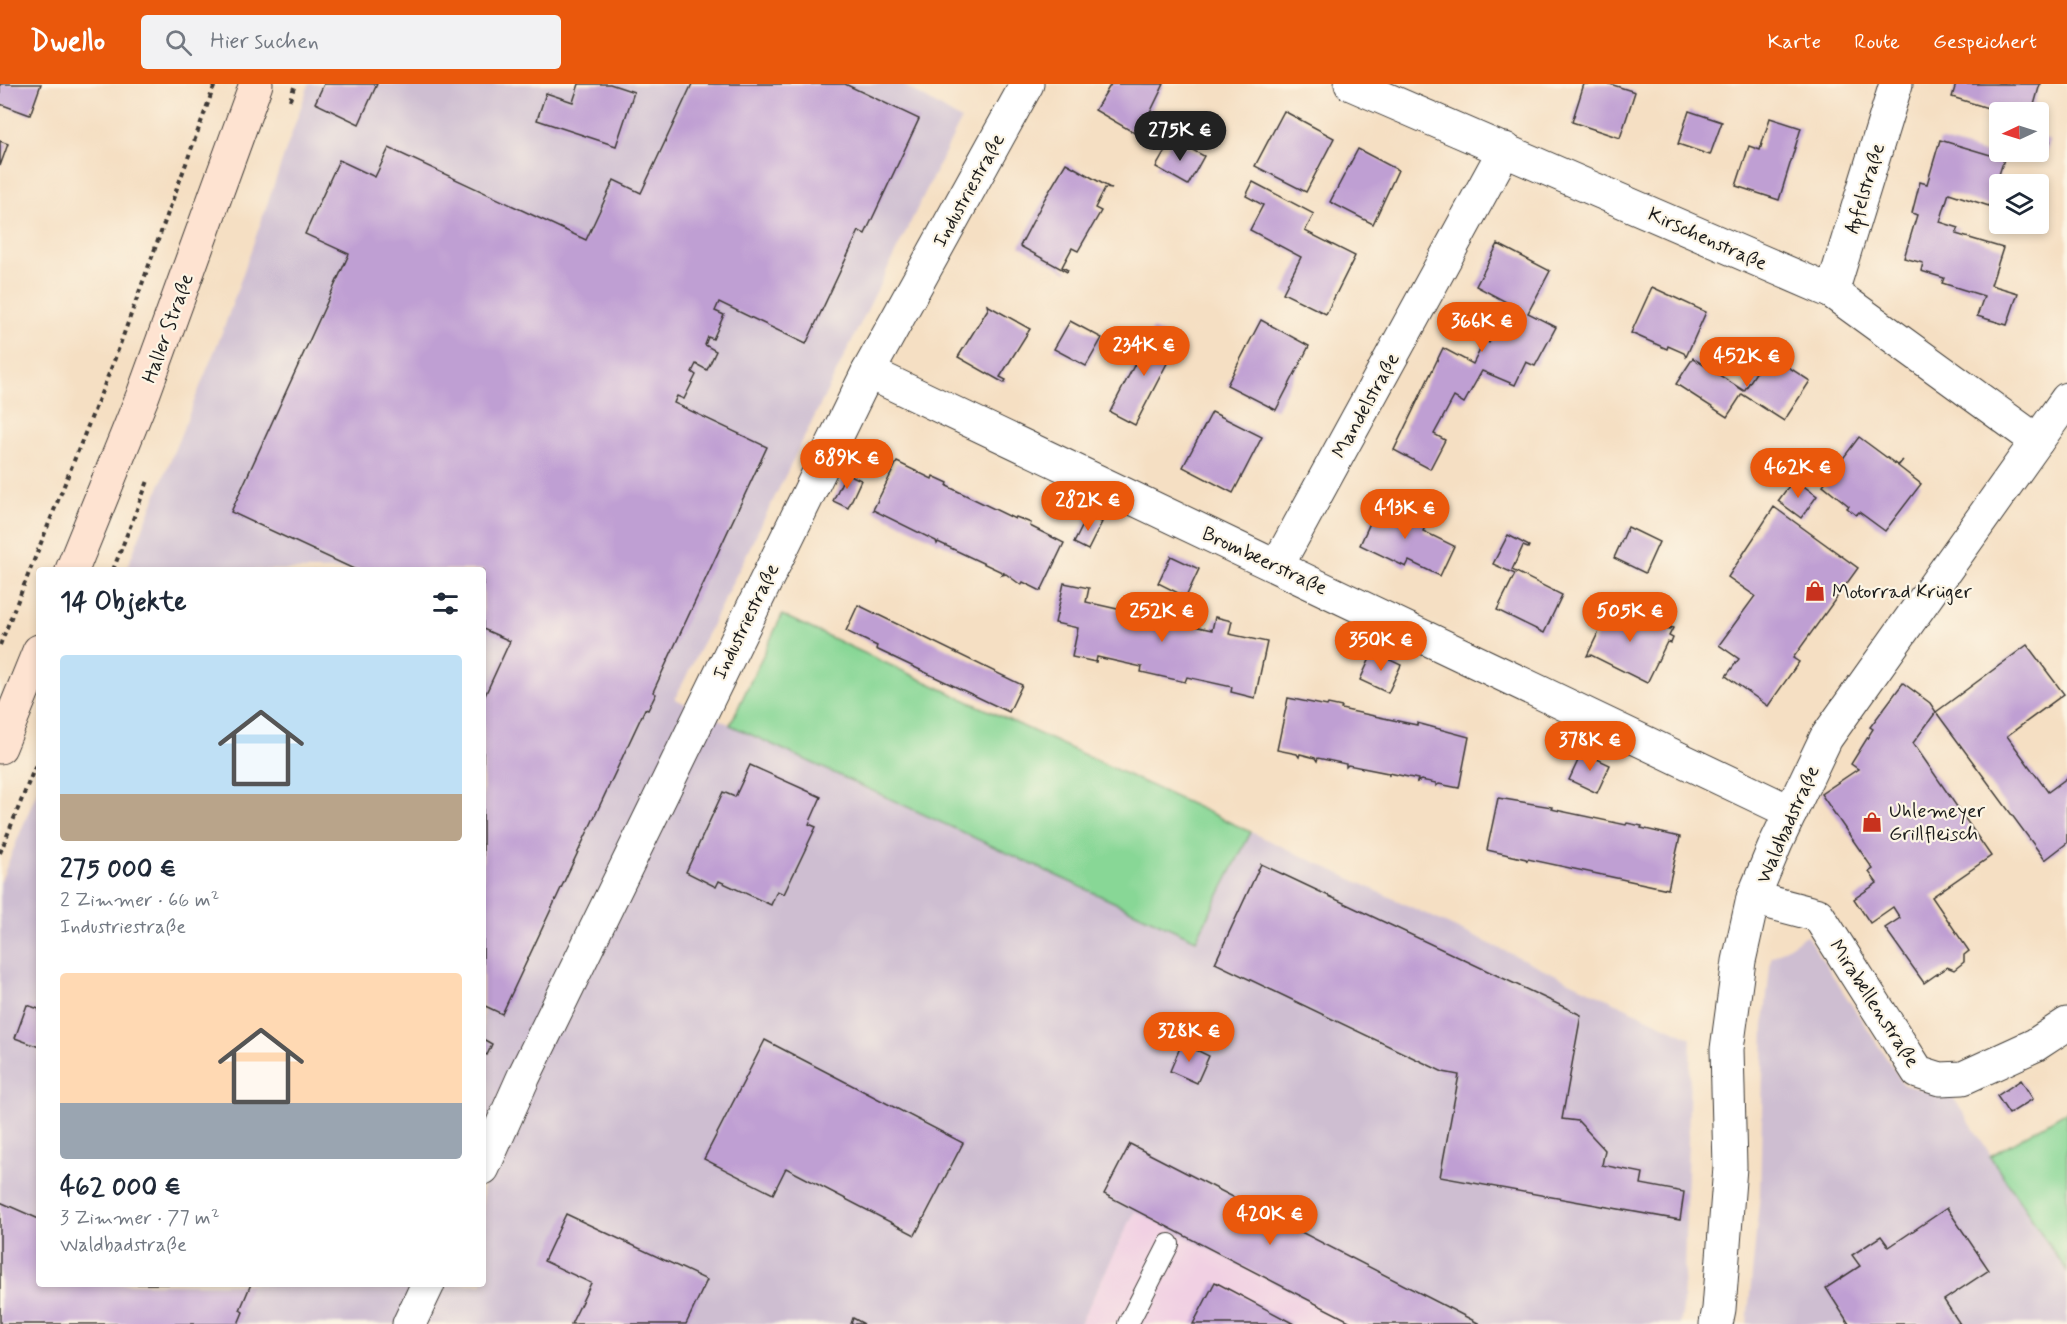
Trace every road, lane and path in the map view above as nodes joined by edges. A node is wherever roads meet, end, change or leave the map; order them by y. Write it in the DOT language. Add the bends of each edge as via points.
graph roads {
  1 [pos="215,84"];
  2 [pos="256,84"];
  3 [pos="1027,84"];
  4 [pos="1352,84"];
  5 [pos="1896,84"];
  6 [pos="1505,149"];
  7 [pos="1832,292"];
  8 [pos="868,372"];
  9 [pos="2067,399"];
  10 [pos="2037,441"];
  11 [pos="1276,566"];
  12 [pos="73,567"];
  13 [pos="0,645"];
  14 [pos="36,658"];
  15 [pos="0,747"];
  16 [pos="36,764"];
  17 [pos="1791,812"];
  18 [pos="0,853"];
  19 [pos="1753,898"];
  20 [pos="2067,1024"];
  21 [pos="486,1161"];
  22 [pos="1169,1244"];
  23 [pos="427,1287"];
  24 [pos="409,1324"];
  25 [pos="1128,1324"];
  26 [pos="1716,1324"];
  1 -- 13 [label="path" via="114,361"];
  2 -- 12 [label="main road, Haller Straße" via="143,395"];
  3 -- 8 [label="street, Industriestraße"];
  4 -- 6 [label="street, Kirschenstraße"];
  5 -- 7 [label="street, Apfelstraße"];
  6 -- 7 [label="street, Kirschenstraße"];
  6 -- 11 [label="street, Mandelstraße"];
  7 -- 10 [label="street, Kirschenstraße"];
  8 -- 11 [label="street, Brombeerstraße"];
  8 -- 21 [label="street, Industriestraße"];
  9 -- 10 [label="street, Waldbadstraße"];
  10 -- 17 [label="street, Waldbadstraße" via="1826,738"];
  11 -- 17 [label="street, Brombeerstraße"];
  14 -- 15 [label="main road"];
  16 -- 18 [label="path"];
  17 -- 19 [label="street, Waldbadstraße"];
  19 -- 20 [label="street, Mirabellenstraße" via="1818,915 1918,1071 1940,1079 1963,1078 2035,1045"];
  19 -- 26 [label="street, Waldbadstraße" via="1739,961 1727,1049 1730,1167"];
  22 -- 25 [label="lane"];
  23 -- 24 [label="street"];
}
